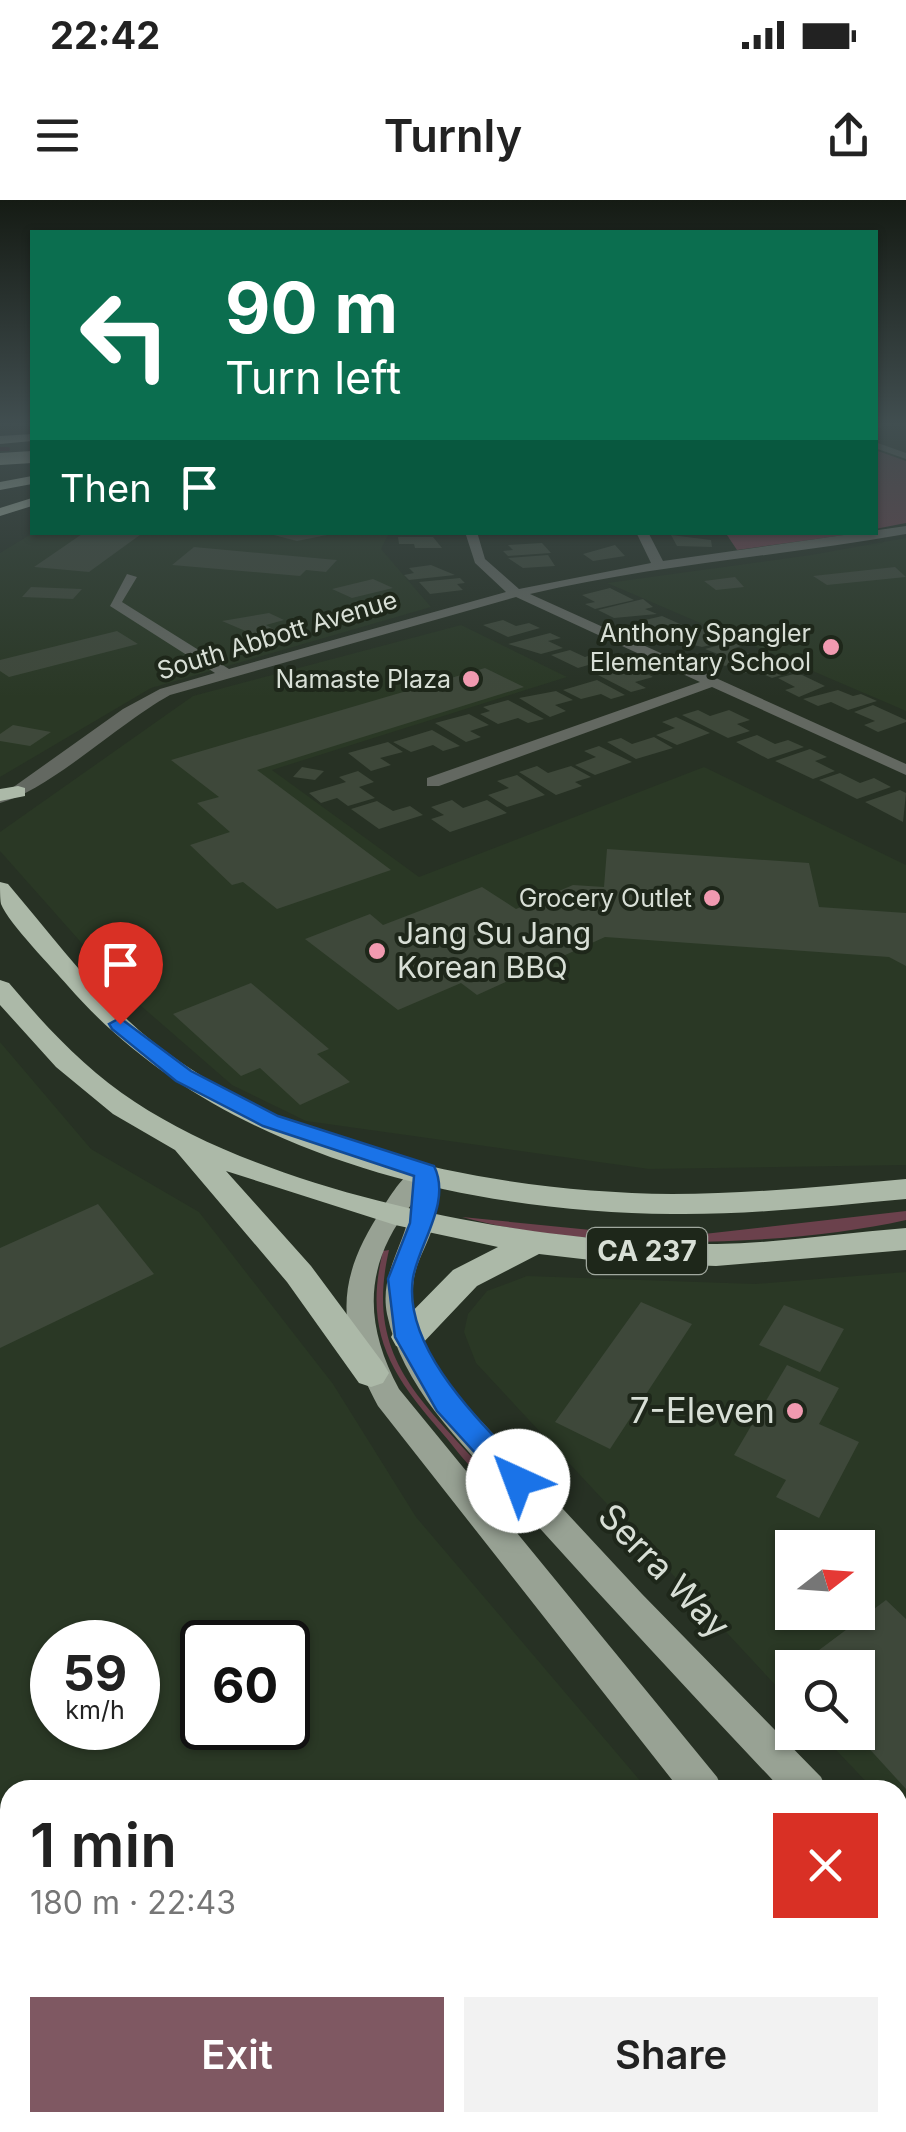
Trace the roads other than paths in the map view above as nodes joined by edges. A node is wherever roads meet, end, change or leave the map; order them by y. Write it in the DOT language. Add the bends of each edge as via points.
graph roads {
  1 [pos="906,530"];
  2 [pos="471,535"];
  3 [pos="644,535"];
  4 [pos="878,535"];
  5 [pos="878,535"];
  6 [pos="658,564"];
  7 [pos="131,577"];
  8 [pos="517,594"];
  9 [pos="228,675"];
  10 [pos="710,683"];
  11 [pos="906,770"];
  12 [pos="433,782"];
  13 [pos="6,795"];
  14 [pos="0,816"];
  15 [pos="0,889"];
  16 [pos="0,988"];
  17 [pos="185,1144"];
  18 [pos="426,1172"];
  19 [pos="906,1189"];
  20 [pos="387,1214"];
  21 [pos="422,1223"];
  22 [pos="906,1239"];
  23 [pos="534,1243"];
  24 [pos="408,1337"];
  25 [pos="371,1373"];
  26 [pos="696,1780"];
  27 [pos="798,1780"];
  1 -- 5 [label="street, South Abbott Avenue"];
  2 -- 8 [label="street" via="482,565"];
  3 -- 6 [label="street"];
  4 -- 6 [label="street, South Abbott Avenue"];
  6 -- 8 [label="street, South Abbott Avenue"];
  7 -- 9 [label="street" via="115,603"];
  8 -- 9 [label="street, South Abbott Avenue"];
  8 -- 10 [label="street"];
  9 -- 13 [label="street, South Abbott Avenue" via="165,692 128,712"];
  10 -- 11 [label="street"];
  10 -- 12 [label="street"];
  13 -- 14 [label="street, South Abbott Avenue" via="21,800"];
  15 -- 18 [label="highway, CA 237" via="120,1024 184,1076 287,1128"];
  16 -- 17 [label="highway, CA 237" via="33,1030 103,1093"];
  17 -- 20 [label="highway, CA 237"];
  17 -- 25 [label="highway" via="299,1274"];
  18 -- 19 [label="highway, CA 237" via="538,1192 668,1204"];
  18 -- 20 [label="main road"];
  18 -- 21 [label="main road, Serra Way"];
  20 -- 21 [label="highway, CA 237"];
  20 -- 25 [label="main road" via="360,1278"];
  21 -- 23 [label="highway, CA 237"];
  21 -- 24 [label="main road, Serra Way" via="400,1279"];
  22 -- 23 [label="highway, CA 237" via="716,1255"];
  23 -- 24 [label="highway" via="465,1278"];
  24 -- 27 [label="main road, Serra Way" via="446,1403"];
  25 -- 26 [label="main road"];
}
